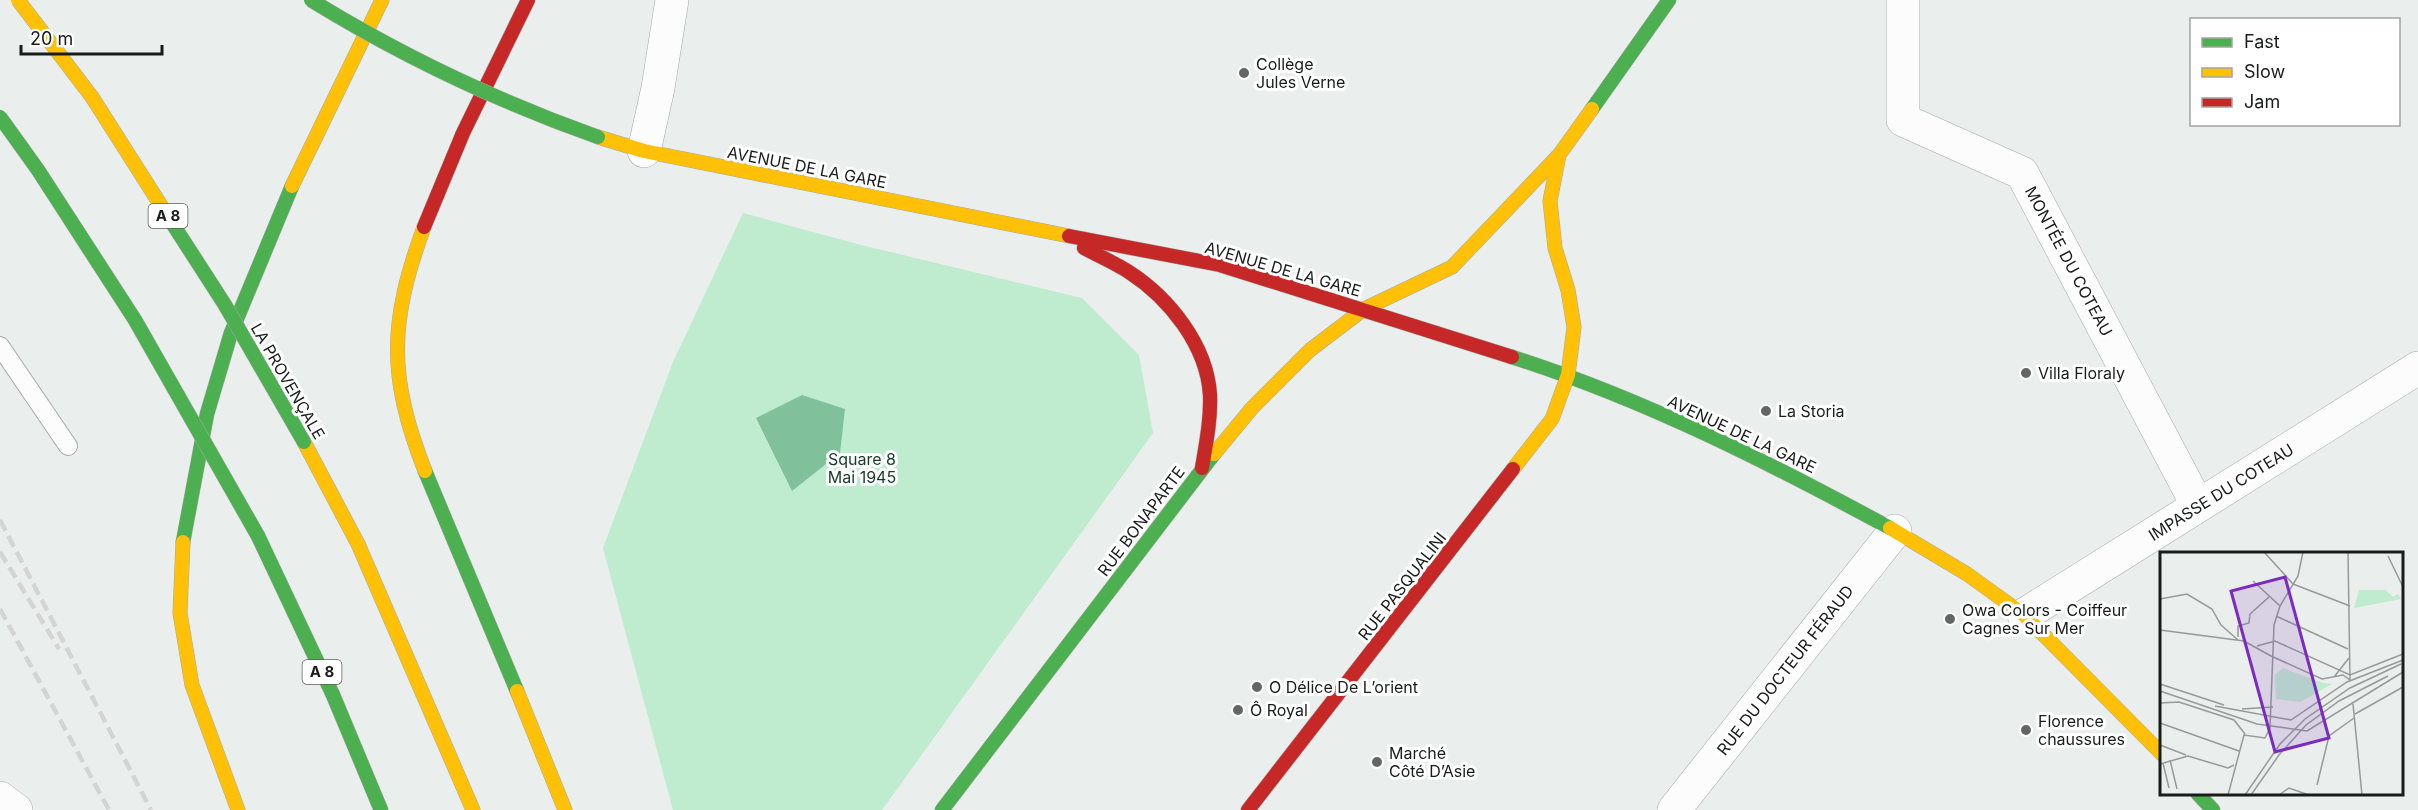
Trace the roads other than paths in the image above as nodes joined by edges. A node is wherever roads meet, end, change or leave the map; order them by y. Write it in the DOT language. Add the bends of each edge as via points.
graph roads {
  1 [pos="18,0"];
  2 [pos="311,0"];
  3 [pos="382,0"];
  4 [pos="528,0"];
  5 [pos="672,0"];
  6 [pos="1669,0"];
  7 [pos="1903,0"];
  8 [pos="0,117"];
  9 [pos="644,151"];
  10 [pos="1559,155"];
  11 [pos="1057,233"];
  12 [pos="1364,309"];
  13 [pos="0,346"];
  14 [pos="2418,368"];
  15 [pos="1568,375"];
  16 [pos="68,446"];
  17 [pos="1202,468"];
  18 [pos="2198,506"];
  19 [pos="1895,531"];
  20 [pos="2024,615"];
  21 [pos="2160,752"];
  22 [pos="2199,795"];
  23 [pos="0,798"];
  24 [pos="1678,809"];
  25 [pos="16,810"];
  26 [pos="238,810"];
  27 [pos="381,810"];
  28 [pos="473,810"];
  29 [pos="565,810"];
  30 [pos="942,810"];
  31 [pos="1248,810"];
  32 [pos="2213,810"];
  1 -- 28 [label="main road, LA PROVENÇALE / A 8, bridge" via="105,117 225,305 304,442 358,544"];
  2 -- 9 [label="main road, AVENUE DE LA GARE, bridge" via="411,59 516,107"];
  3 -- 26 [label="main road" via="297,174 231,333 207,414 183,534 180,613 192,686"];
  4 -- 29 [label="main road" via="439,186 400,305 395,350 416,447"];
  5 -- 9 [label="street"];
  6 -- 10 [label="main road"];
  7 -- 18 [label="street, MONTÉE DU COTEAU" via="1904,120 2022,173"];
  8 -- 27 [label="main road, A 8, bridge" via="39,170 135,320 258,536 333,695"];
  9 -- 11 [label="main road, AVENUE DE LA GARE"];
  10 -- 12 [label="main road" via="1452,267"];
  10 -- 15 [label="main road, RUE PASQUALINI" via="1550,201 1574,327"];
  11 -- 12 [label="main road, AVENUE DE LA GARE" via="1220,265"];
  11 -- 17 [label="main road, RUE BONAPARTE" via="1136,277 1185,327 1209,382"];
  12 -- 15 [label="main road, AVENUE DE LA GARE"];
  12 -- 17 [label="main road" via="1281,377"];
  13 -- 16 [label="lane"];
  14 -- 18 [label="street, IMPASSE DU COTEAU"];
  15 -- 19 [label="main road, AVENUE DE LA GARE" via="1777,467"];
  15 -- 31 [label="main road, RUE PASQUALINI" via="1552,419 1539,438"];
  17 -- 30 [label="main road, RUE BONAPARTE"];
  18 -- 20 [label="street, IMPASSE DU COTEAU"];
  19 -- 20 [label="main road, AVENUE DE LA GARE" via="1967,574"];
  19 -- 24 [label="street, RUE DU DOCTEUR FÉRAUD"];
  20 -- 21 [label="main road, AVENUE DE LA GARE"];
  22 -- 32 [label="main road"];
  23 -- 25 [label="street"];
}
